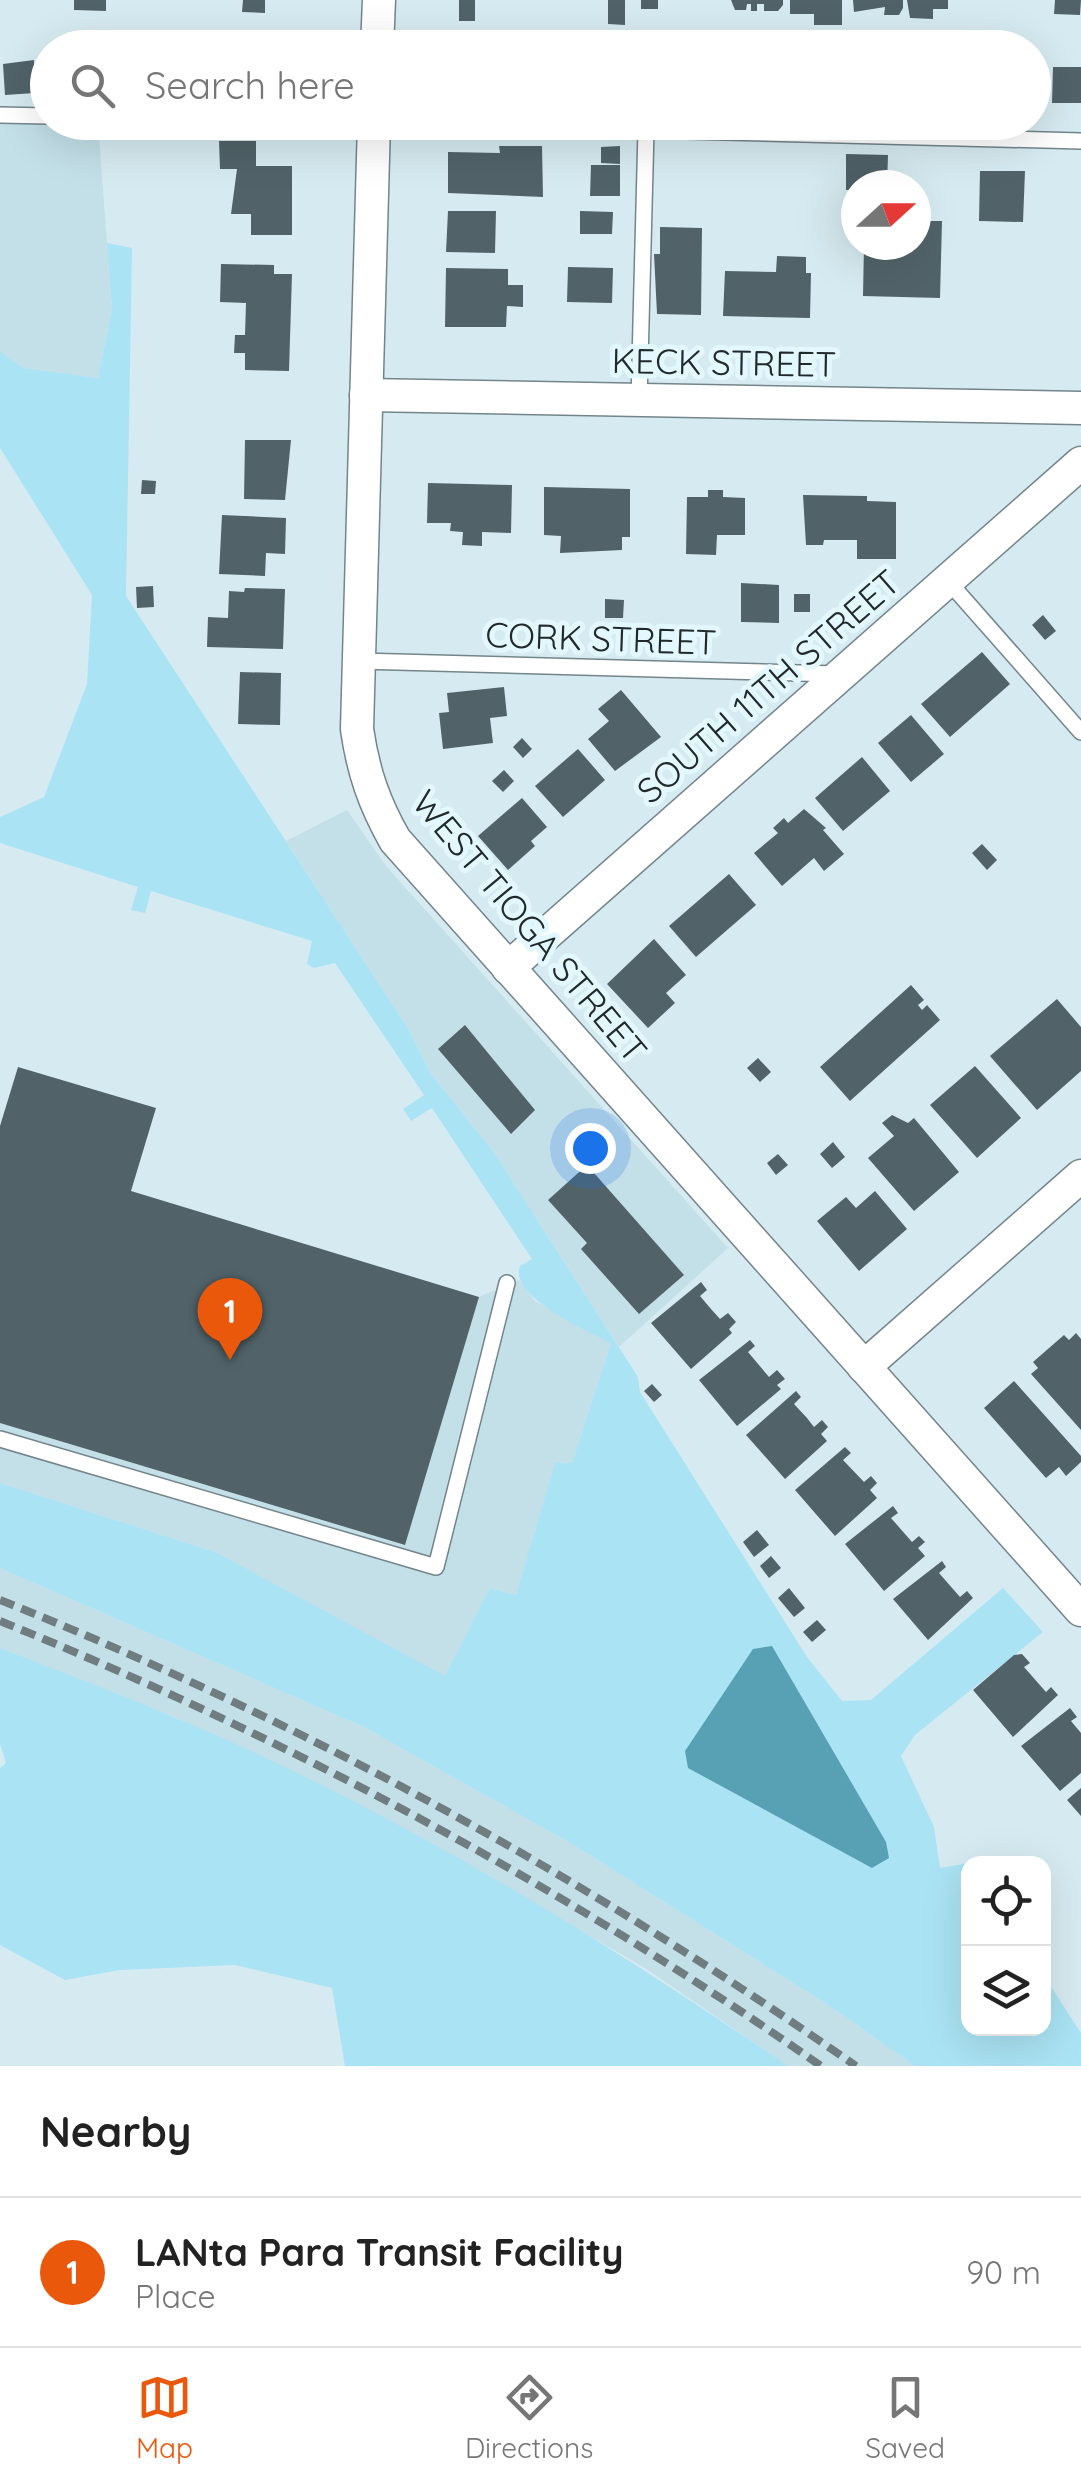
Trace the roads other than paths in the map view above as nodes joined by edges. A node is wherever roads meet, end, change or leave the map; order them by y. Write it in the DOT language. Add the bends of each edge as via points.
graph roads {
  1 [pos="379,0"];
  2 [pos="378,30"];
  3 [pos="0,115"];
  4 [pos="30,116"];
  5 [pos="374,140"];
  6 [pos="646,140"];
  7 [pos="1041,140"];
  8 [pos="1081,141"];
  9 [pos="366,395"];
  10 [pos="639,400"];
  11 [pos="1081,408"];
  12 [pos="1081,464"];
  13 [pos="948,581"];
  14 [pos="359,661"];
  15 [pos="842,674"];
  16 [pos="1081,732"];
  17 [pos="508,968"];
  18 [pos="1081,1176"];
  19 [pos="507,1284"];
  20 [pos="864,1367"];
  21 [pos="0,1440"];
  22 [pos="1081,1610"];
  1 -- 2 [label="street"];
  3 -- 4 [label="lane"];
  5 -- 9 [label="street, WEST TIOGA STREET"];
  6 -- 10 [label="lane"];
  7 -- 8 [label="lane"];
  9 -- 10 [label="street, KECK STREET"];
  9 -- 14 [label="street, WEST TIOGA STREET"];
  10 -- 11 [label="street, KECK STREET"];
  12 -- 13 [label="street, SOUTH 11TH STREET"];
  13 -- 15 [label="street, SOUTH 11TH STREET"];
  13 -- 16 [label="lane"];
  14 -- 15 [label="lane, CORK STREET"];
  14 -- 17 [label="street, WEST TIOGA STREET" via="357,730 374,804 395,840"];
  15 -- 17 [label="street, SOUTH 11TH STREET"];
  17 -- 20 [label="street, WEST TIOGA STREET"];
  18 -- 20 [label="street"];
  19 -- 21 [label="lane" via="436,1567"];
  20 -- 22 [label="street, WEST TIOGA STREET"];
}
